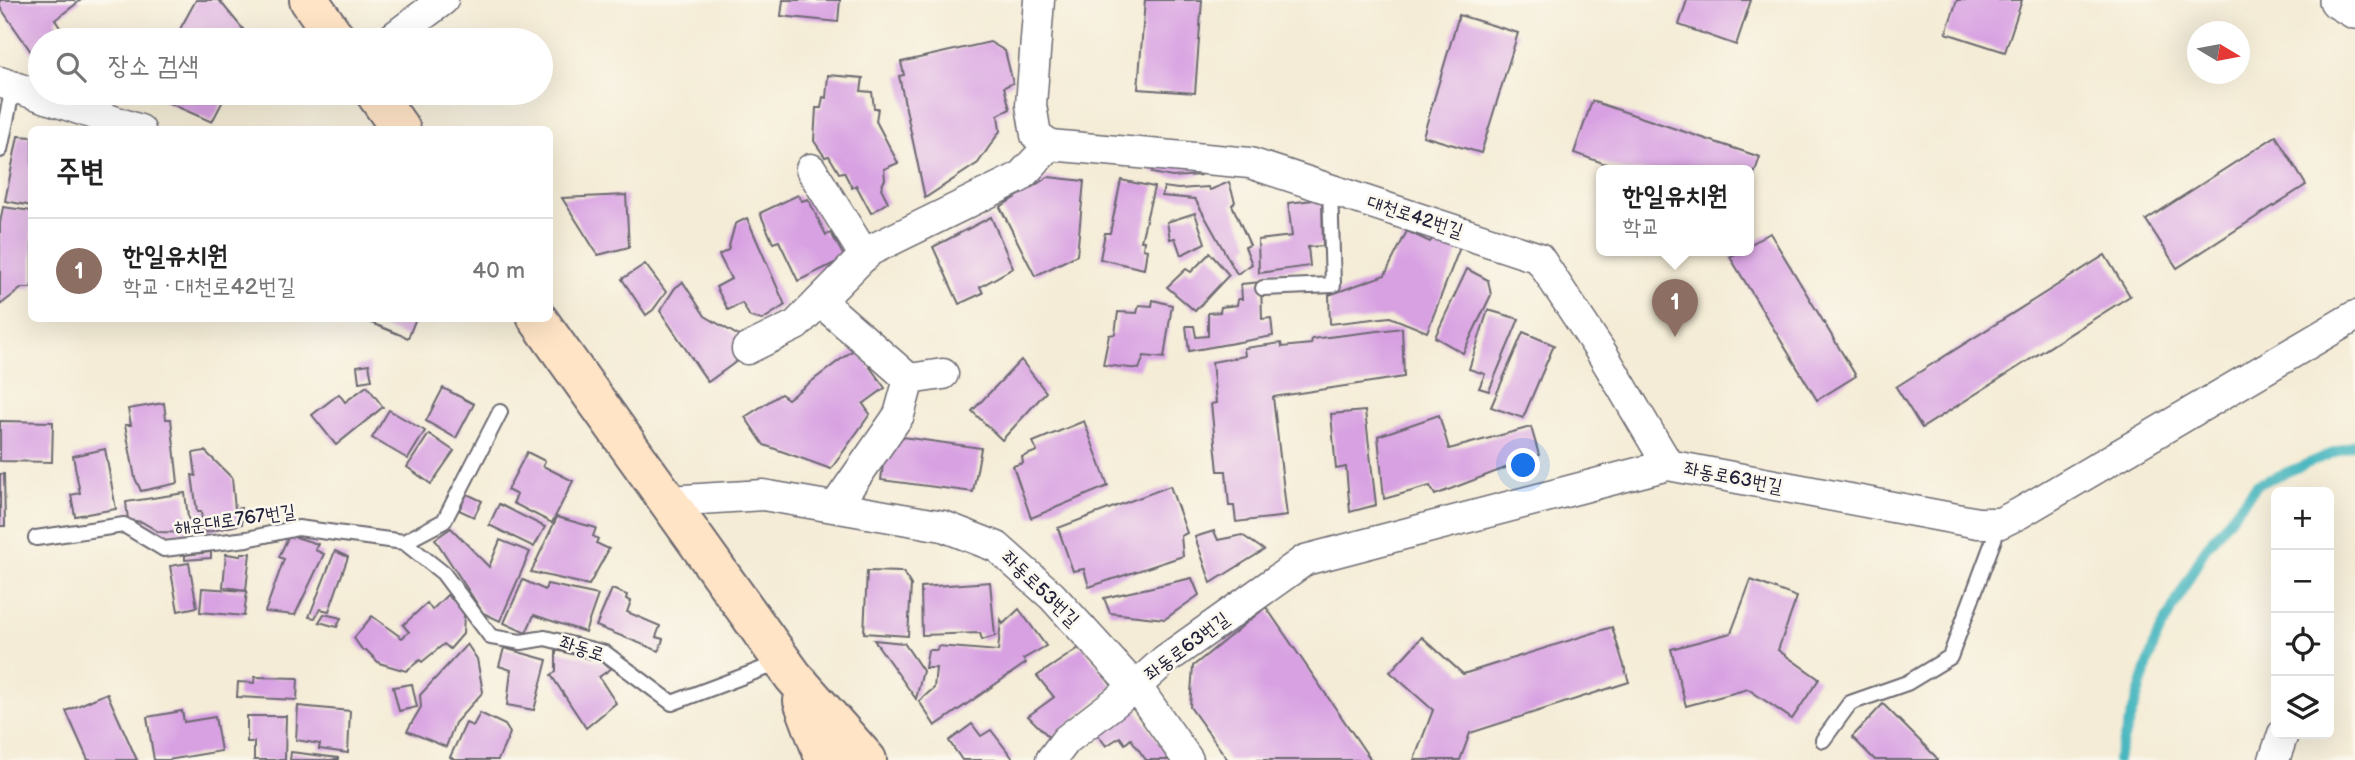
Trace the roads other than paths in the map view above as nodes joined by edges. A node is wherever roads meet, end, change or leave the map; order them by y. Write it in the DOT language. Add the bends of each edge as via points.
graph roads {
  1 [pos="309,0"];
  2 [pos="443,0"];
  3 [pos="1039,0"];
  4 [pos="2338,0"];
  5 [pos="2355,10"];
  6 [pos="329,28"];
  7 [pos="406,28"];
  8 [pos="7,84"];
  9 [pos="28,91"];
  10 [pos="68,105"];
  11 [pos="383,105"];
  12 [pos="128,126"];
  13 [pos="398,126"];
  14 [pos="1050,145"];
  15 [pos="0,150"];
  16 [pos="811,169"];
  17 [pos="1330,188"];
  18 [pos="865,256"];
  19 [pos="1263,288"];
  20 [pos="820,301"];
  21 [pos="2355,316"];
  22 [pos="540,322"];
  23 [pos="747,349"];
  24 [pos="943,374"];
  25 [pos="909,379"];
  26 [pos="500,412"];
  27 [pos="1668,466"];
  28 [pos="668,501"];
  29 [pos="835,508"];
  30 [pos="2000,523"];
  31 [pos="36,538"];
  32 [pos="404,542"];
  33 [pos="788,669"];
  34 [pos="1135,687"];
  35 [pos="2281,739"];
  36 [pos="1824,740"];
  37 [pos="825,760"];
  38 [pos="867,760"];
  39 [pos="1051,760"];
  40 [pos="1188,760"];
  41 [pos="2274,760"];
  1 -- 6 [label="main road"];
  2 -- 7 [label="street"];
  3 -- 14 [label="street" via="1031,105 1035,135"];
  4 -- 5 [label="street"];
  8 -- 9 [label="street"];
  8 -- 15 [label="lane"];
  10 -- 12 [label="street"];
  11 -- 13 [label="main road"];
  14 -- 17 [label="street, 대천로42번길" via="1250,163"];
  14 -- 18 [label="street" via="1020,177"];
  16 -- 18 [label="street"];
  17 -- 19 [label="lane" via="1333,285"];
  17 -- 27 [label="street, 대천로42번길" via="1539,258"];
  18 -- 20 [label="street"];
  20 -- 23 [label="street" via="796,325"];
  20 -- 25 [label="street"];
  21 -- 30 [label="street"];
  22 -- 28 [label="main road"];
  24 -- 25 [label="street"];
  25 -- 29 [label="street" via="900,415"];
  26 -- 32 [label="lane" via="444,522"];
  27 -- 30 [label="street, 좌동로63번길" via="1978,523"];
  27 -- 34 [label="street, 좌동로63번길" via="1305,560 1165,660"];
  28 -- 29 [label="street, 좌동로53번길" via="763,495"];
  28 -- 33 [label="main road"];
  29 -- 34 [label="street, 좌동로53번길" via="943,526 997,547 1052,596"];
  30 -- 36 [label="lane" via="1950,657 1907,683 1850,703"];
  31 -- 32 [label="lane, 해운대로767번길" via="124,525 164,549 247,539 298,527"];
  32 -- 33 [label="lane, 좌동로" via="443,573 491,637 521,642 545,638 605,653 672,703"];
  33 -- 37 [label="main road"];
  33 -- 38 [label="main road"];
  34 -- 39 [label="street, 좌동로63번길" via="1066,740"];
  34 -- 40 [label="street, 좌동로53번길"];
  35 -- 41 [label="street"];
}
